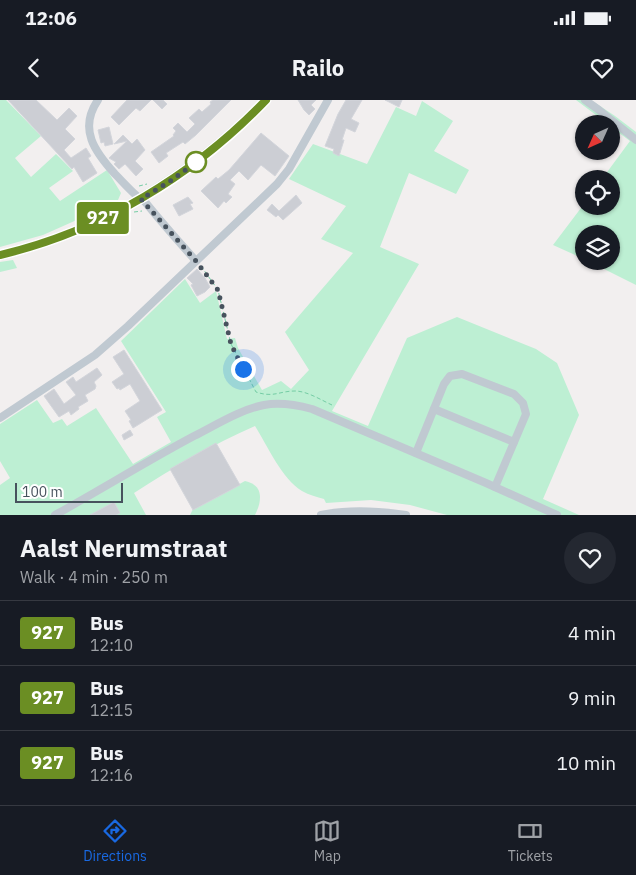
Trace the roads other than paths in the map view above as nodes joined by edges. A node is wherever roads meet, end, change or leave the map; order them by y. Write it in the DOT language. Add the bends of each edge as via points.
graph roads {
  1 [pos="98,100"];
  2 [pos="266,100"];
  3 [pos="328,100"];
  4 [pos="585,100"];
  5 [pos="636,140"];
  6 [pos="141,199"];
  7 [pos="0,255"];
  8 [pos="196,261"];
  9 [pos="434,409"];
  10 [pos="0,418"];
  11 [pos="514,442"];
  12 [pos="416,453"];
  13 [pos="495,487"];
  14 [pos="55,515"];
  15 [pos="321,515"];
  16 [pos="406,515"];
  17 [pos="557,515"];
  1 -- 6 [label="street" via="89,126 94,149"];
  2 -- 6 [label="main road" via="198,161"];
  3 -- 8 [label="street" via="277,184"];
  4 -- 5 [label="street"];
  6 -- 7 [label="main road" via="77,230"];
  6 -- 8 [label="street"];
  8 -- 10 [label="street" via="95,355"];
  9 -- 11 [label="street"];
  9 -- 11 [label="street" via="446,380 456,374 514,394 526,411"];
  9 -- 12 [label="street"];
  11 -- 13 [label="street"];
  12 -- 13 [label="street"];
  12 -- 14 [label="street" via="312,409 289,404 264,405 201,433"];
  13 -- 17 [label="street"];
  15 -- 16 [label="street" via="364,511"];
}
